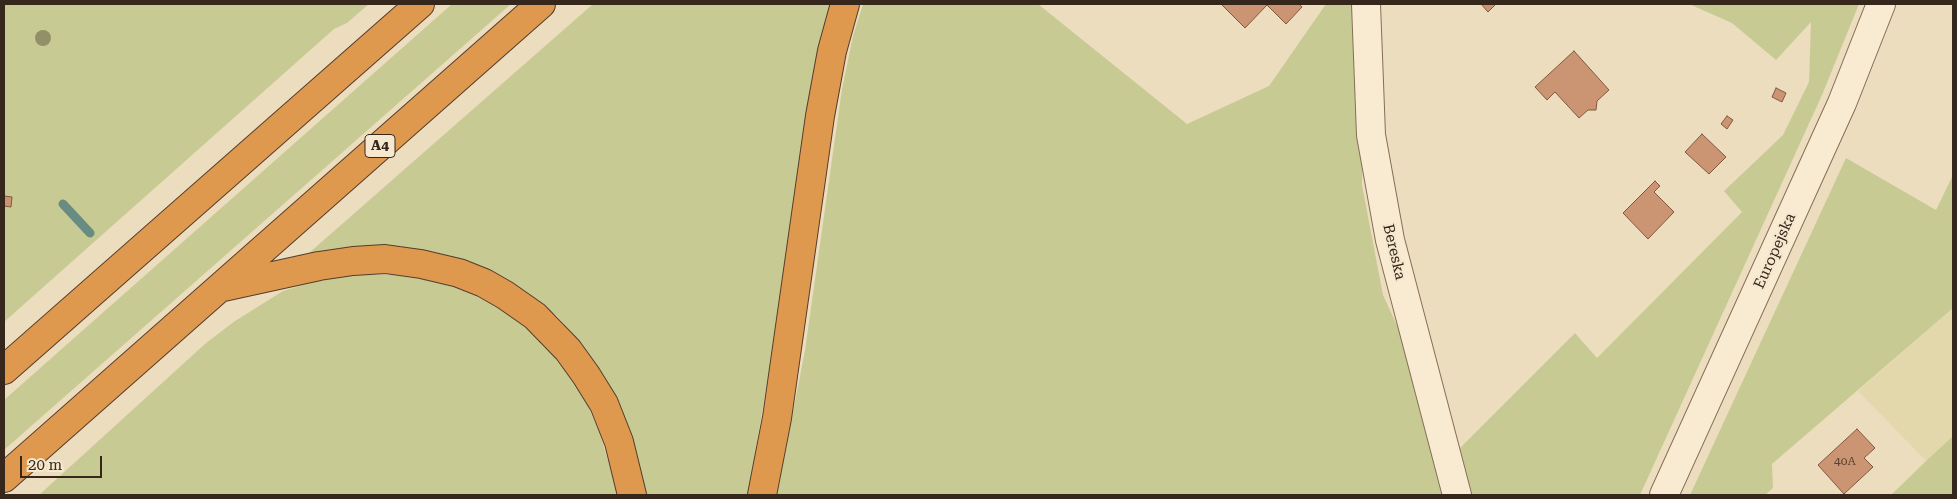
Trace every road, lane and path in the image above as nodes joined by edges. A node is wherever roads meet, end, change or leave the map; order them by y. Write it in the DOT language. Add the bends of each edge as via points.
graph roads {
  1 [pos="541,4"];
  2 [pos="845,4"];
  3 [pos="1366,4"];
  4 [pos="1881,4"];
  5 [pos="416,7"];
  6 [pos="220,287"];
  7 [pos="4,370"];
  8 [pos="4,478"];
  9 [pos="632,495"];
  10 [pos="762,495"];
  11 [pos="1457,495"];
  12 [pos="1664,495"];
  1 -- 6 [label="highway, A4"];
  2 -- 10 [label="highway" via="820,116 777,418"];
  3 -- 11 [label="street, Bereska" via="1371,135 1390,240"];
  4 -- 12 [label="street, Europejska" via="1842,103"];
  5 -- 7 [label="highway"];
  6 -- 8 [label="highway, A4"];
  6 -- 9 [label="highway" via="319,266 385,259 459,273 484,283 535,316 568,350 586,375 604,404 613,427"];
}
